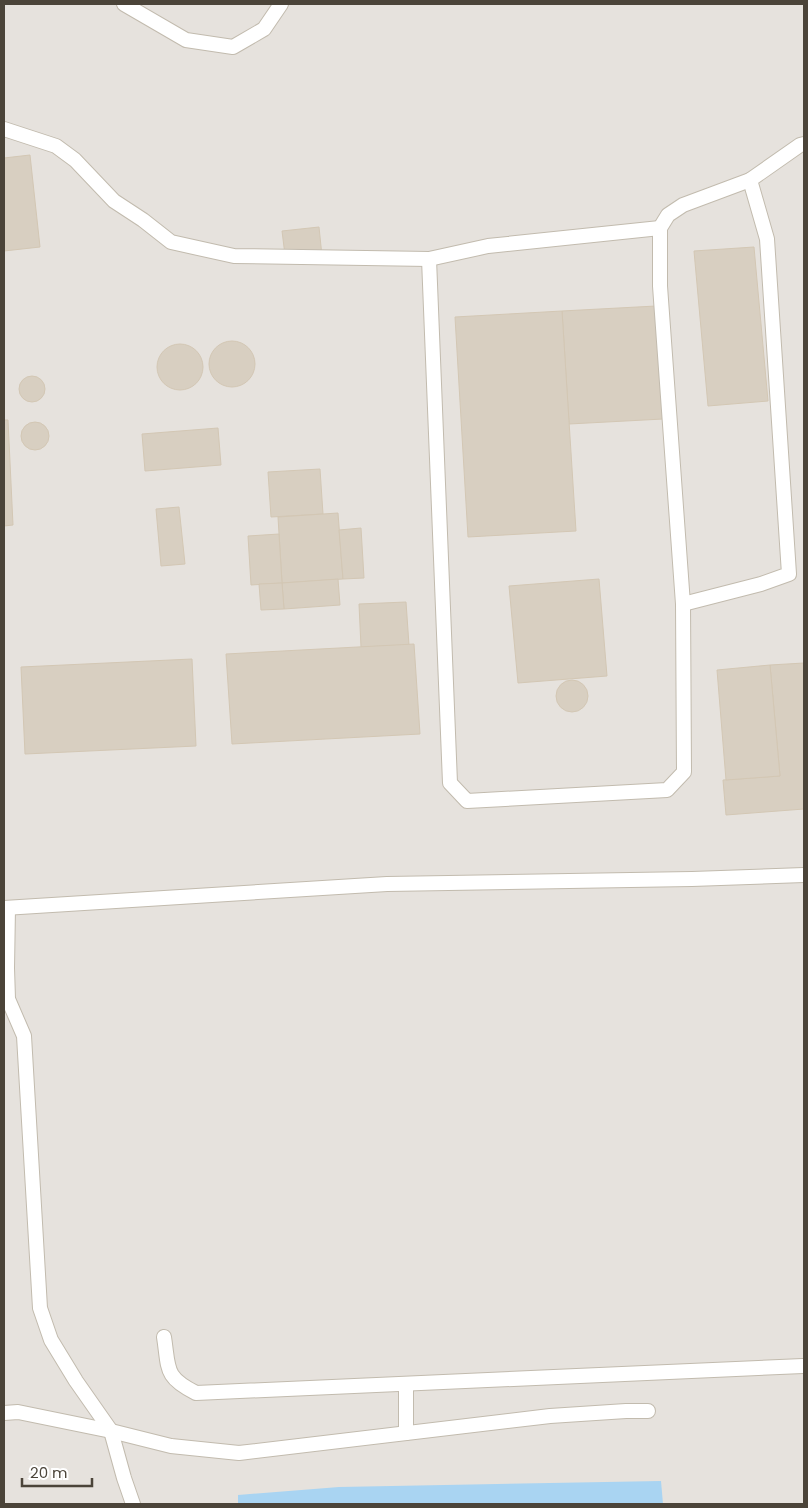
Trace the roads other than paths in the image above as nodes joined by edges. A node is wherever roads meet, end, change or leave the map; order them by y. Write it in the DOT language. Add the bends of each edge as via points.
graph roads {
  1 [pos="124,4"];
  2 [pos="281,4"];
  3 [pos="4,129"];
  4 [pos="804,144"];
  5 [pos="750,180"];
  6 [pos="660,228"];
  7 [pos="429,259"];
  8 [pos="683,604"];
  9 [pos="804,875"];
  10 [pos="6,908"];
  11 [pos="164,1337"];
  12 [pos="803,1366"];
  13 [pos="406,1384"];
  14 [pos="648,1411"];
  15 [pos="4,1413"];
  16 [pos="111,1431"];
  17 [pos="406,1433"];
  18 [pos="133,1504"];
  1 -- 2 [label="lane" via="186,40 233,47 264,29"];
  3 -- 7 [label="lane" via="56,146 75,160 114,201 171,242 234,256"];
  4 -- 5 [label="lane"];
  5 -- 6 [label="lane" via="683,205 668,215"];
  5 -- 8 [label="lane" via="767,239 789,574"];
  6 -- 7 [label="lane" via="488,246"];
  6 -- 8 [label="lane" via="660,286"];
  7 -- 8 [label="lane" via="450,784 467,801 667,790 684,772"];
  9 -- 10 [label="lane" via="387,884"];
  10 -- 16 [label="lane" via="8,999 24,1036 40,1308 51,1340"];
  11 -- 13 [label="lane" via="170,1373 180,1385 196,1393"];
  12 -- 13 [label="lane"];
  13 -- 17 [label="lane"];
  14 -- 17 [label="lane" via="550,1416"];
  15 -- 16 [label="lane" via="18,1412"];
  16 -- 17 [label="lane" via="171,1446 239,1453"];
  16 -- 18 [label="lane"];
}
